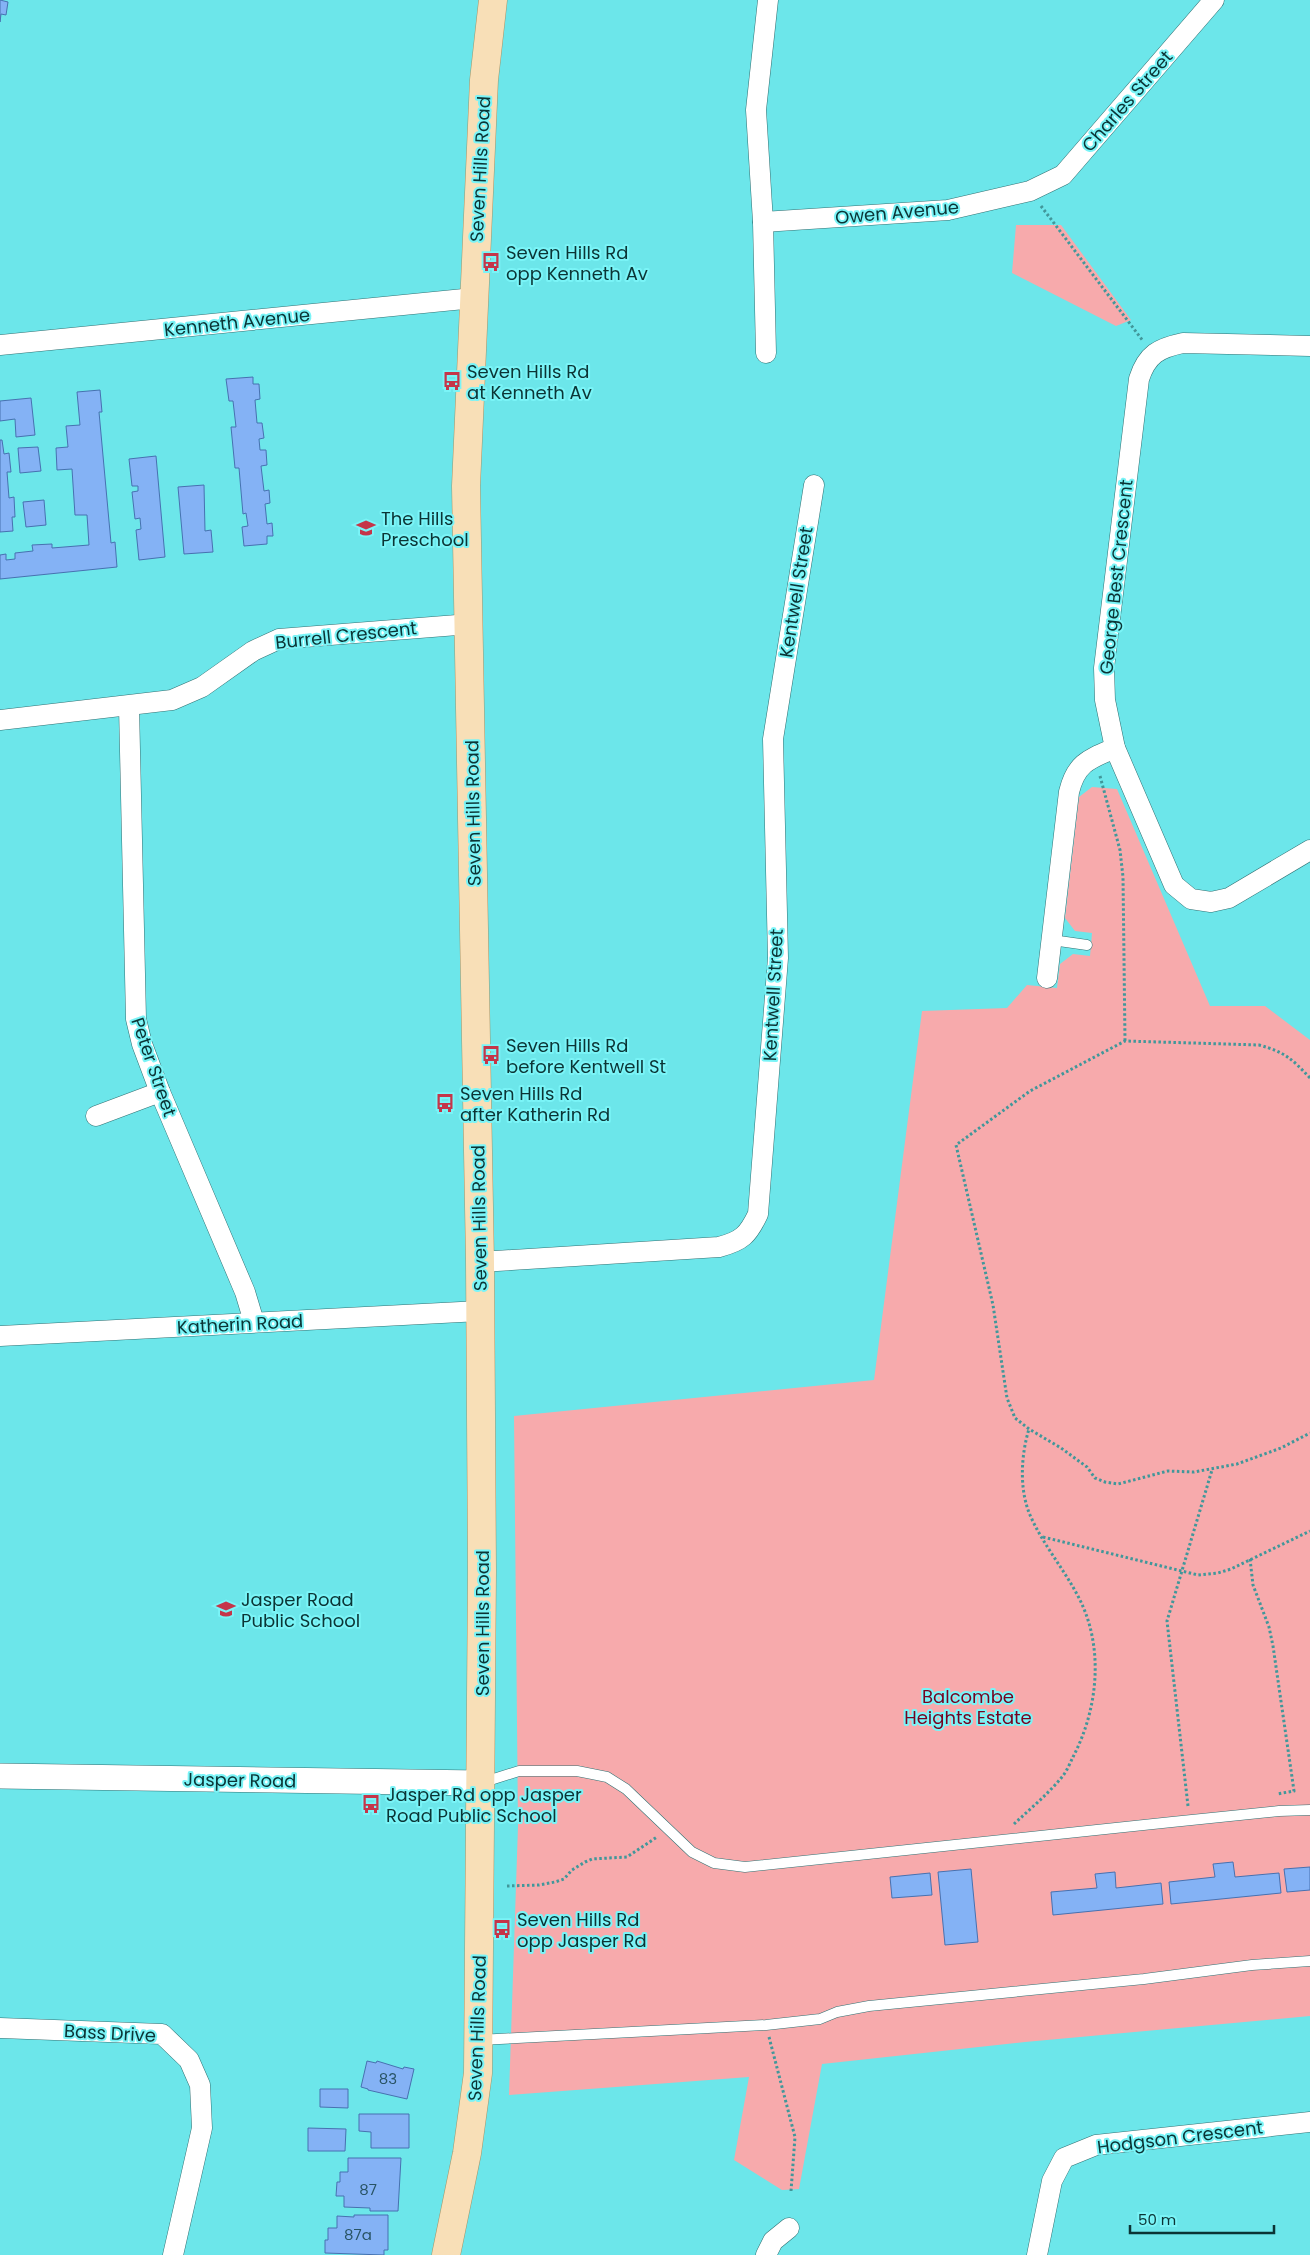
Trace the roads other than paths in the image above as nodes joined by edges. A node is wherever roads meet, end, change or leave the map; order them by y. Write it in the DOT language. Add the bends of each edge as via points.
graph roads {
  1 [pos="493,0"];
  2 [pos="768,0"];
  3 [pos="1214,0"];
  4 [pos="1030,191"];
  5 [pos="763,222"];
  6 [pos="474,298"];
  7 [pos="0,346"];
  8 [pos="1310,346"];
  9 [pos="766,353"];
  10 [pos="814,485"];
  11 [pos="470,624"];
  12 [pos="129,706"];
  13 [pos="0,720"];
  14 [pos="1115,748"];
  15 [pos="1310,850"];
  16 [pos="1052,940"];
  17 [pos="1087,945"];
  18 [pos="1047,978"];
  19 [pos="160,1092"];
  20 [pos="96,1116"];
  21 [pos="480,1262"];
  22 [pos="480,1311"];
  23 [pos="254,1322"];
  24 [pos="0,1336"];
  25 [pos="0,1776"];
  26 [pos="480,1783"];
  27 [pos="1310,1810"];
  28 [pos="1310,1961"];
  29 [pos="0,2028"];
  30 [pos="478,2040"];
  31 [pos="1310,2122"];
  32 [pos="789,2228"];
  33 [pos="173,2255"];
  34 [pos="446,2255"];
  35 [pos="766,2255"];
  36 [pos="1038,2255"];
  1 -- 6 [label="main road, Seven Hills Road" via="484,80"];
  2 -- 5 [label="street" via="756,110"];
  3 -- 4 [label="street, Charles Street" via="1063,175"];
  4 -- 5 [label="street, Owen Avenue" via="948,210"];
  5 -- 9 [label="street"];
  6 -- 7 [label="street, Kenneth Avenue"];
  6 -- 11 [label="main road, Seven Hills Road" via="466,486"];
  8 -- 14 [label="street, George Best Crescent" via="1183,343 1153,354 1144,365 1139,379 1104,668 1105,700"];
  10 -- 21 [label="street, Kentwell Street" via="773,739 778,958 758,1214 751,1229 738,1242 719,1247"];
  11 -- 12 [label="street, Burrell Crescent" via="279,639 261,646 202,687 183,696"];
  11 -- 21 [label="main road, Seven Hills Road"];
  12 -- 13 [label="street, Burrell Crescent"];
  12 -- 19 [label="street, Peter Street" via="134,1008 138,1032"];
  14 -- 15 [label="street, George Best Crescent" via="1174,885 1191,899 1211,902 1229,898"];
  14 -- 16 [label="street" via="1082,764 1072,778"];
  16 -- 17 [label="lane"];
  16 -- 18 [label="street"];
  19 -- 20 [label="street"];
  19 -- 23 [label="street, Peter Street" via="246,1292"];
  21 -- 22 [label="main road, Seven Hills Road"];
  22 -- 23 [label="street, Katherin Road"];
  22 -- 26 [label="main road, Seven Hills Road"];
  23 -- 24 [label="street, Katherin Road"];
  25 -- 26 [label="street, Jasper Road"];
  26 -- 27 [label="lane" via="519,1771 590,1773 617,1782 692,1852 714,1863 744,1867"];
  26 -- 30 [label="main road, Seven Hills Road"];
  28 -- 30 [label="lane" via="878,2005 837,2012 820,2019 766,2025"];
  29 -- 33 [label="street, Bass Drive" via="162,2034 189,2060 200,2085 202,2128"];
  30 -- 34 [label="main road, Seven Hills Road" via="475,2104"];
  31 -- 36 [label="street, Hodgson Crescent" via="1096,2145 1064,2158 1052,2181"];
  32 -- 35 [label="street" via="773,2241"];
}
